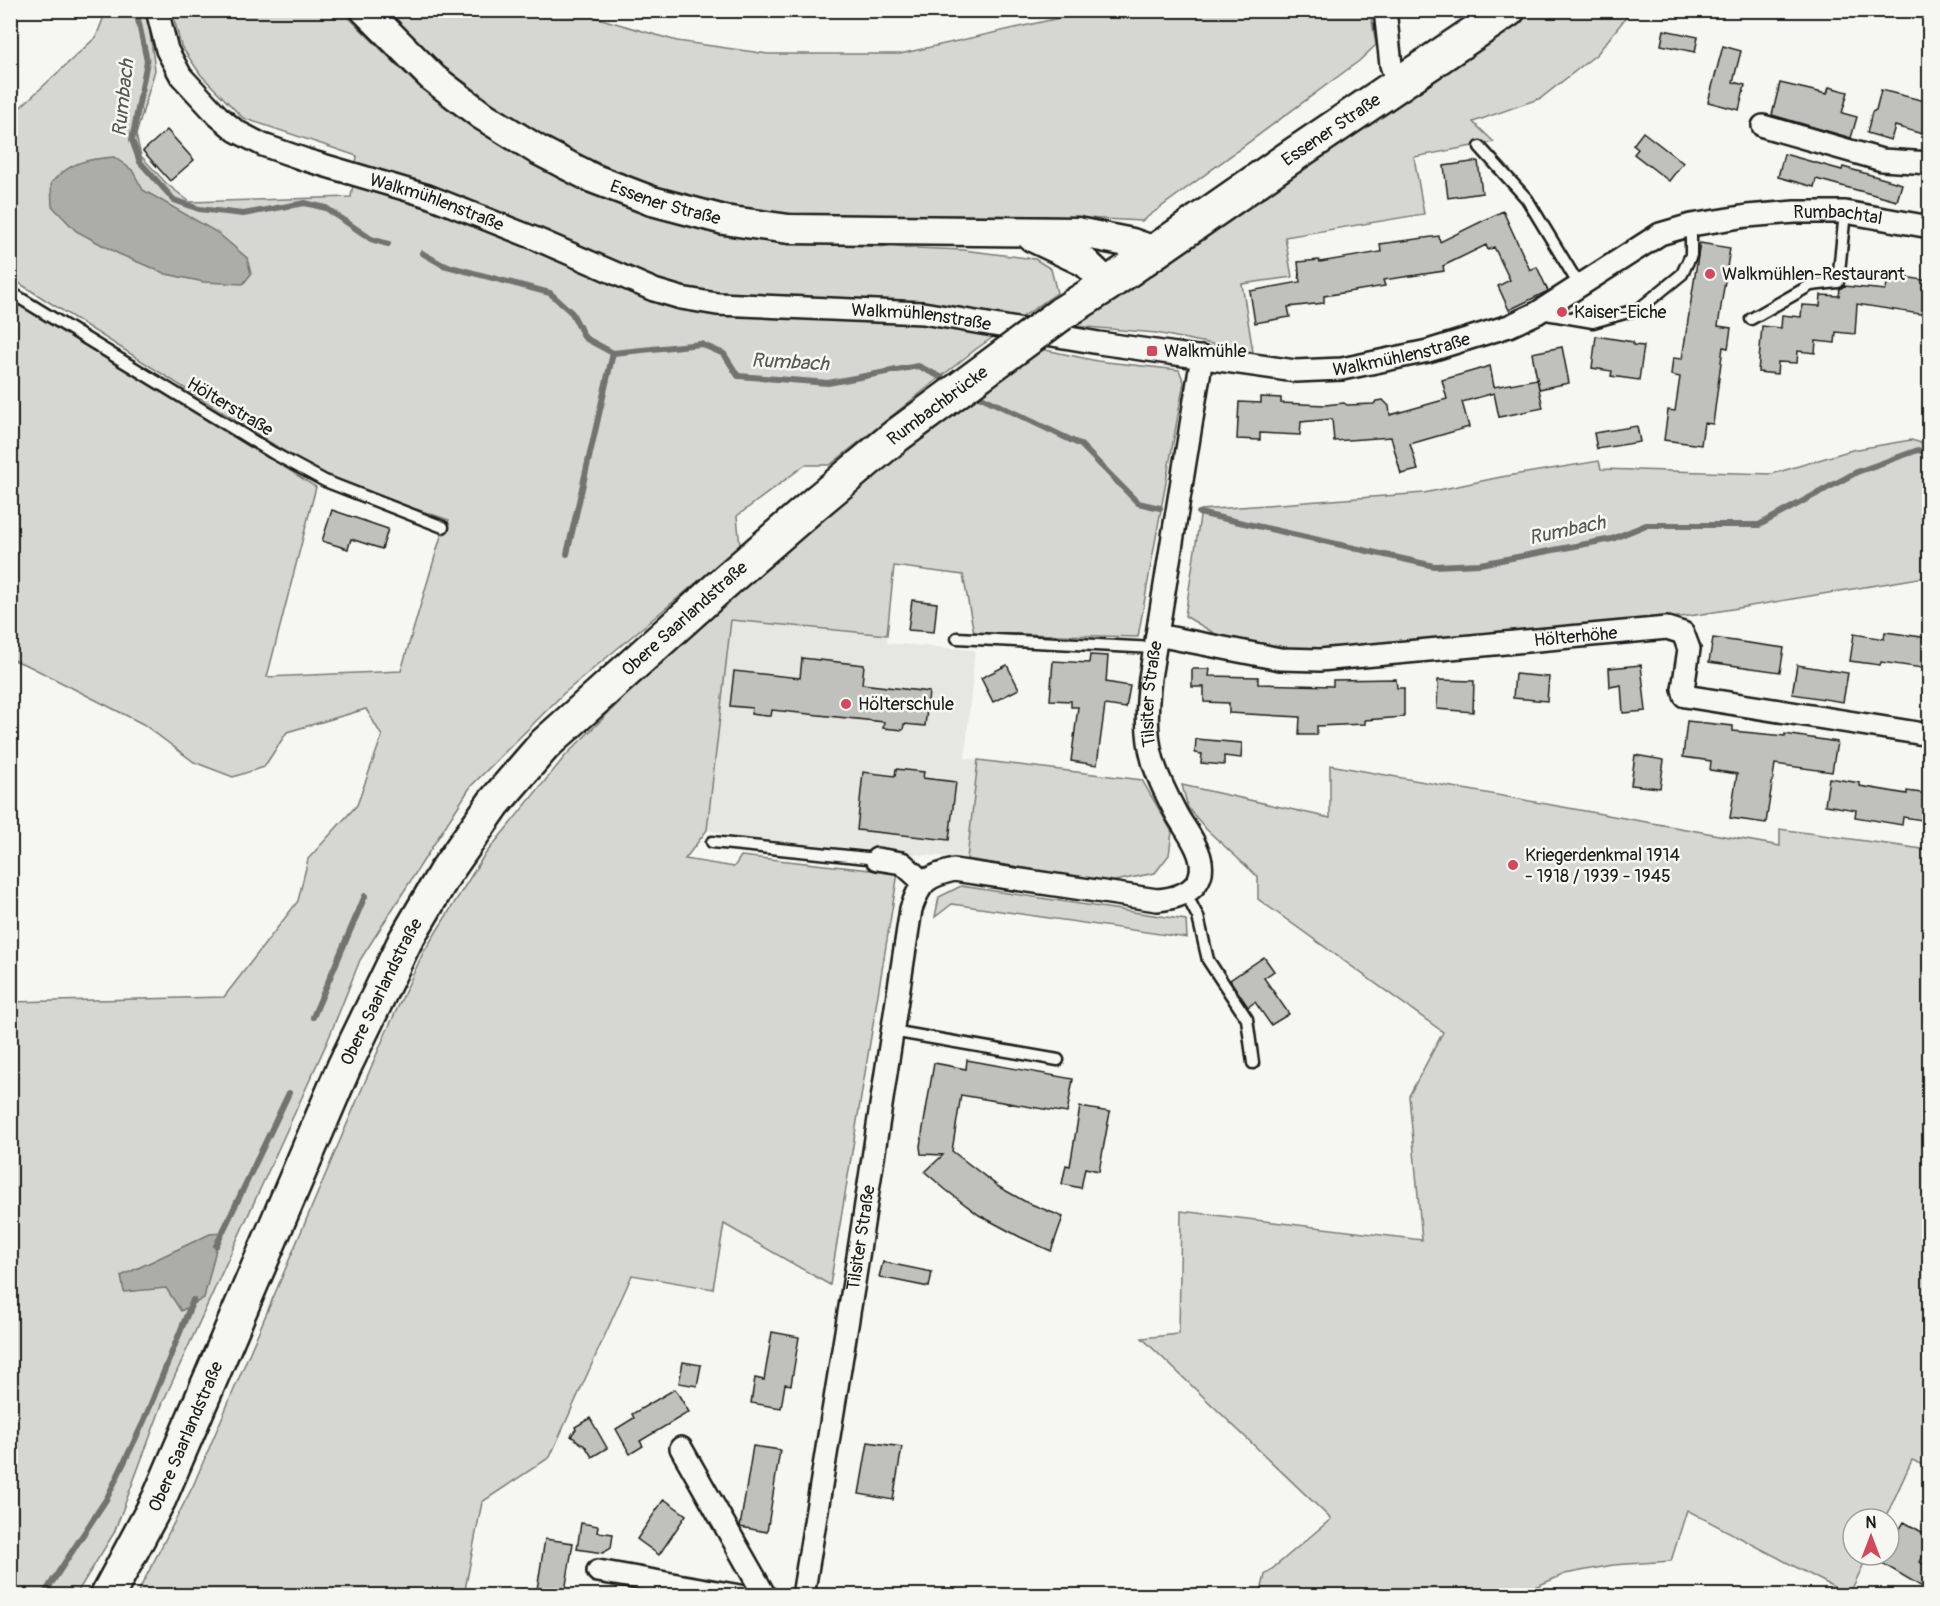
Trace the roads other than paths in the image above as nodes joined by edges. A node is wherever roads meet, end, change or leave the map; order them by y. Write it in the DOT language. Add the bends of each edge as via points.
graph roads {
  1 [pos="157,10"];
  2 [pos="365,10"];
  3 [pos="1385,10"];
  4 [pos="1508,10"];
  5 [pos="1398,86"];
  6 [pos="1763,126"];
  7 [pos="1480,147"];
  8 [pos="1929,163"];
  9 [pos="1845,212"];
  10 [pos="1747,216"];
  11 [pos="1691,225"];
  12 [pos="1929,227"];
  13 [pos="1022,232"];
  14 [pos="1155,251"];
  15 [pos="1108,284"];
  16 [pos="1579,285"];
  17 [pos="10,292"];
  18 [pos="1537,313"];
  19 [pos="1061,314"];
  20 [pos="1751,319"];
  21 [pos="1202,357"];
  22 [pos="818,501"];
  23 [pos="443,527"];
  24 [pos="957,638"];
  25 [pos="1156,642"];
  26 [pos="1929,735"];
  27 [pos="712,842"];
  28 [pos="876,859"];
  29 [pos="924,883"];
  30 [pos="1186,894"];
  31 [pos="892,1031"];
  32 [pos="1058,1060"];
  33 [pos="1253,1063"];
  34 [pos="681,1448"];
  35 [pos="598,1571"];
  36 [pos="107,1596"];
  37 [pos="740,1596"];
  38 [pos="765,1596"];
  39 [pos="804,1596"];
  1 -- 21 [label="street, Walkmühlenstraße" via="166,50 181,76 237,131 306,160 428,196 654,290 717,304 923,313"];
  2 -- 13 [label="main road, Essener Straße" via="433,78 480,114 592,178 652,201 723,220 789,229"];
  3 -- 5 [label="street" via="1391,65"];
  4 -- 5 [label="main road, Essener Straße"];
  5 -- 14 [label="main road, Essener Straße"];
  6 -- 8 [label="street" via="1882,160"];
  7 -- 16 [label="lane" via="1527,199"];
  9 -- 10 [label="street, Rumbachtal"];
  9 -- 12 [label="street, Rumbachtal"];
  9 -- 20 [label="lane" via="1838,282 1811,285"];
  10 -- 11 [label="street, Walkmühlenstraße"];
  11 -- 16 [label="street, Walkmühlenstraße" via="1660,234"];
  11 -- 18 [label="lane" via="1690,255 1682,274 1639,309 1593,322"];
  13 -- 14 [label="main road, Essener Straße" via="1077,232"];
  13 -- 15 [label="main road, Essener Straße" via="1085,262"];
  14 -- 15 [label="main road, Essener Straße"];
  15 -- 19 [label="main road, Essener Straße"];
  16 -- 18 [label="street, Walkmühlenstraße"];
  17 -- 23 [label="lane, Hölterstraße" via="325,482"];
  18 -- 21 [label="street, Walkmühlenstraße" via="1509,326 1428,351 1342,369 1295,371"];
  19 -- 22 [label="main road, Rumbachbrücke, bridge" via="896,436"];
  21 -- 25 [label="street, Tilsiter Straße"];
  22 -- 36 [label="main road, Obere Saarlandstraße" via="545,744 494,803 445,873 405,941 344,1067 159,1499"];
  24 -- 25 [label="lane"];
  25 -- 26 [label="street, Hölterhöhe" via="1280,659 1320,660 1667,628 1683,633 1689,649 1685,696"];
  25 -- 30 [label="street, Tilsiter Straße" via="1147,707 1148,736 1162,785 1195,844 1200,862 1197,884"];
  27 -- 28 [label="lane"];
  28 -- 29 [label="street" via="902,863"];
  29 -- 30 [label="street" via="933,875 954,870 1157,900"];
  29 -- 31 [label="street, Tilsiter Straße" via="911,909"];
  30 -- 33 [label="lane" via="1198,917 1208,960 1247,1019"];
  31 -- 32 [label="lane"];
  31 -- 39 [label="street, Tilsiter Straße"];
  34 -- 38 [label="street"];
  35 -- 37 [label="street"];
}
